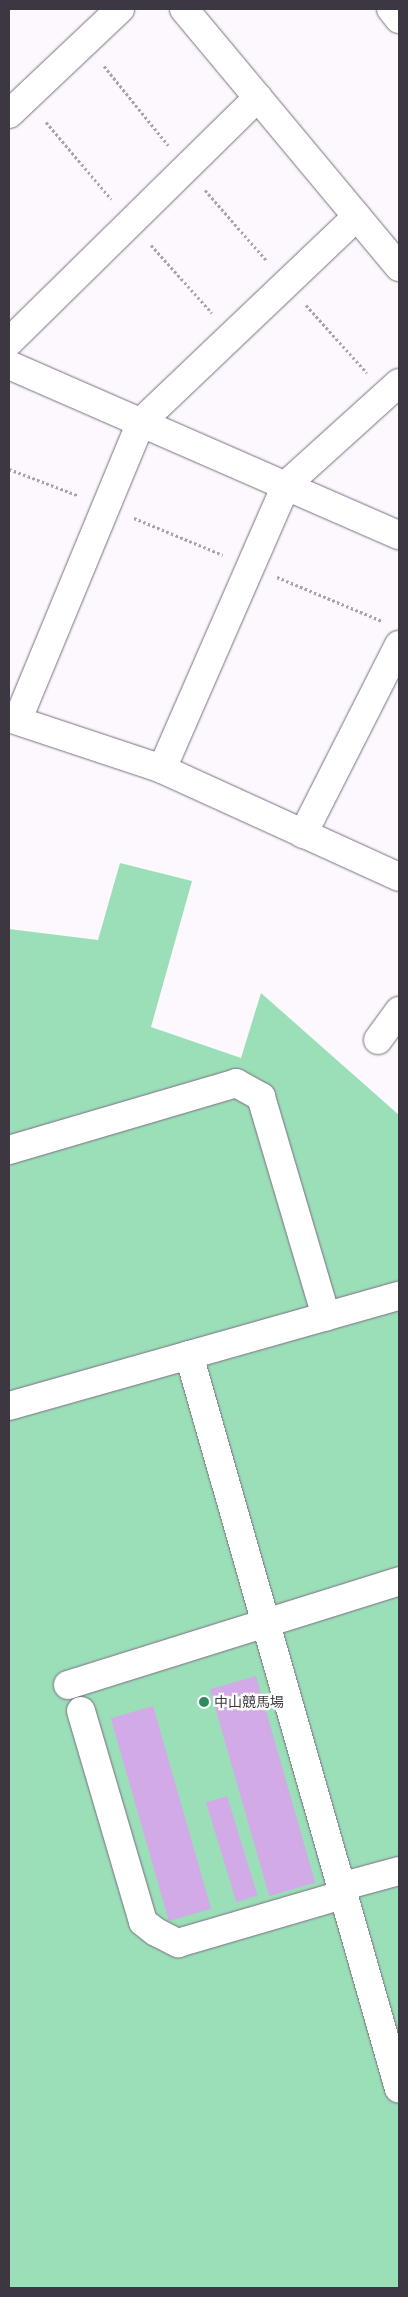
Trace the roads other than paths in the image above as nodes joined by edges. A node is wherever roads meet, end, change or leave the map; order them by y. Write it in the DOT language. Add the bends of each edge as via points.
graph roads {
  1 [pos="120,9"];
  2 [pos="184,9"];
  3 [pos="390,9"];
  4 [pos="399,19"];
  5 [pos="258,97"];
  6 [pos="9,114"];
  7 [pos="357,216"];
  8 [pos="399,267"];
  9 [pos="9,342"];
  10 [pos="9,365"];
  11 [pos="393,389"];
  12 [pos="141,422"];
  13 [pos="286,485"];
  14 [pos="399,535"];
  15 [pos="395,635"];
  16 [pos="14,718"];
  17 [pos="162,769"];
  18 [pos="303,834"];
  19 [pos="399,877"];
  20 [pos="399,1012"];
  21 [pos="378,1040"];
  22 [pos="9,1150"];
  23 [pos="399,1296"];
  24 [pos="326,1316"];
  25 [pos="189,1355"];
  26 [pos="9,1406"];
  27 [pos="399,1581"];
  28 [pos="264,1623"];
  29 [pos="68,1685"];
  30 [pos="82,1711"];
  31 [pos="399,1871"];
  32 [pos="341,1891"];
  33 [pos="399,2089"];
  1 -- 6 [label="street"];
  2 -- 5 [label="street"];
  3 -- 4 [label="street"];
  5 -- 7 [label="street"];
  5 -- 9 [label="street"];
  7 -- 8 [label="street"];
  7 -- 12 [label="street"];
  10 -- 12 [label="street"];
  11 -- 13 [label="street"];
  12 -- 13 [label="street"];
  12 -- 16 [label="street"];
  13 -- 14 [label="street"];
  13 -- 17 [label="street"];
  15 -- 18 [label="street"];
  16 -- 17 [label="street"];
  17 -- 18 [label="street"];
  18 -- 19 [label="street"];
  20 -- 21 [label="street"];
  22 -- 24 [label="street" via="236,1083 261,1098"];
  23 -- 24 [label="street"];
  24 -- 25 [label="street"];
  25 -- 26 [label="street"];
  25 -- 28 [label="street"];
  27 -- 28 [label="street"];
  28 -- 29 [label="street"];
  28 -- 32 [label="street"];
  30 -- 32 [label="street" via="143,1922 156,1932 178,1943"];
  31 -- 32 [label="street"];
  32 -- 33 [label="street"];
}
